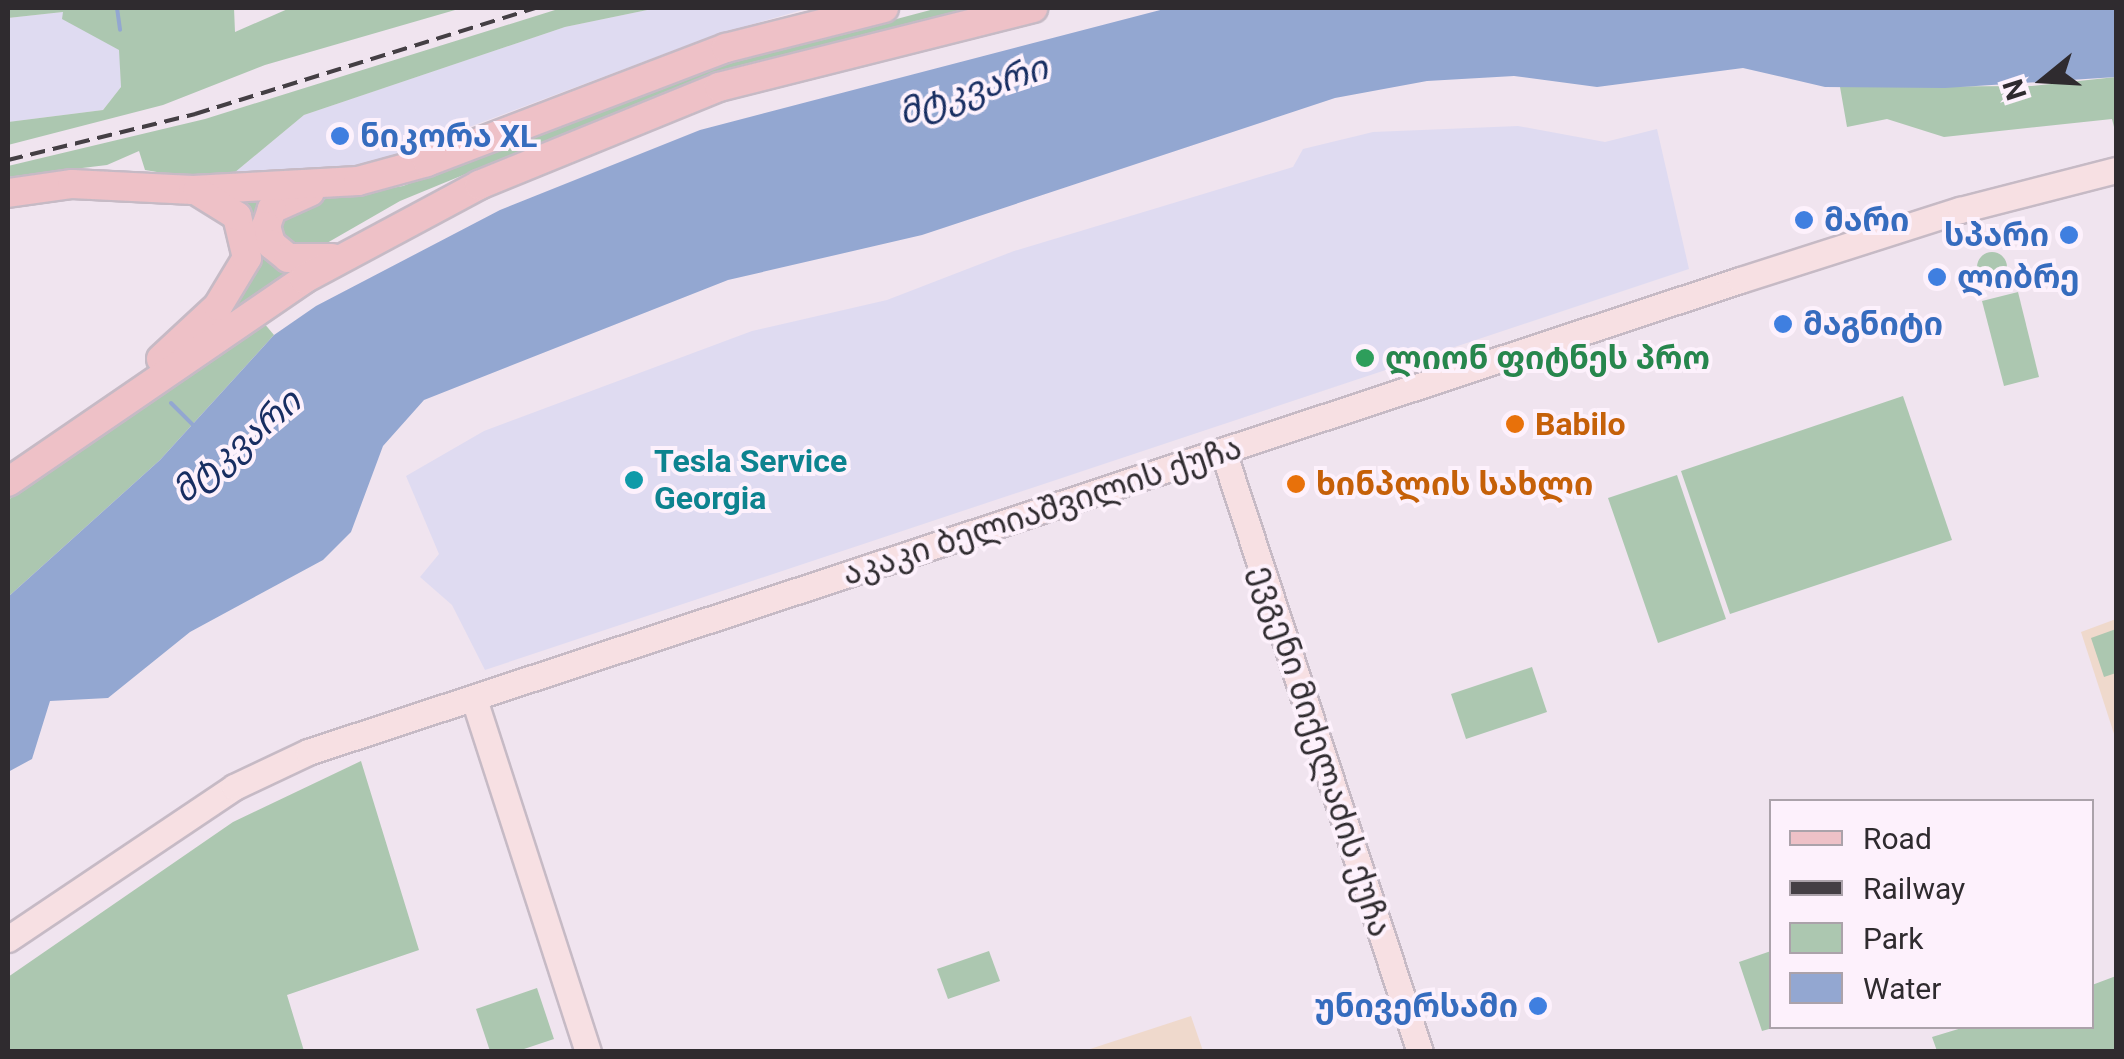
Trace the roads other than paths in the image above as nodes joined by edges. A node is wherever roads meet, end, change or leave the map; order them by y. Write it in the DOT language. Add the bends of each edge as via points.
graph roads {
  1 [pos="884,8"];
  2 [pos="1033,8"];
  3 [pos="2116,170"];
  4 [pos="330,186"];
  5 [pos="196,190"];
  6 [pos="8,193"];
  7 [pos="340,256"];
  8 [pos="99,419"];
  9 [pos="1223,451"];
  10 [pos="8,482"];
  11 [pos="474,699"];
  12 [pos="8,939"];
  13 [pos="588,1052"];
  14 [pos="1420,1052"];
  1 -- 4 [label="main road" via="726,48 427,162"];
  2 -- 7 [label="main road" via="668,105 478,185"];
  3 -- 9 [label="main road, აკაკი ბელიაშვილის ქუჩა" via="1942,216"];
  4 -- 5 [label="main road"];
  4 -- 7 [label="main road" via="280,202 266,226 270,244 288,258"];
  5 -- 6 [label="main road" via="72,184"];
  5 -- 8 [label="main road" via="243,224 248,244 242,272 194,332"];
  7 -- 8 [label="main road"];
  8 -- 10 [label="main road"];
  9 -- 11 [label="main road, აკაკი ბელიაშვილის ქუჩა"];
  9 -- 14 [label="main road, ევგენი მიქელაძის ქუჩა"];
  11 -- 12 [label="main road, აკაკი ბელიაშვილის ქუჩა" via="308,752 234,787"];
  11 -- 13 [label="main road"];
}
